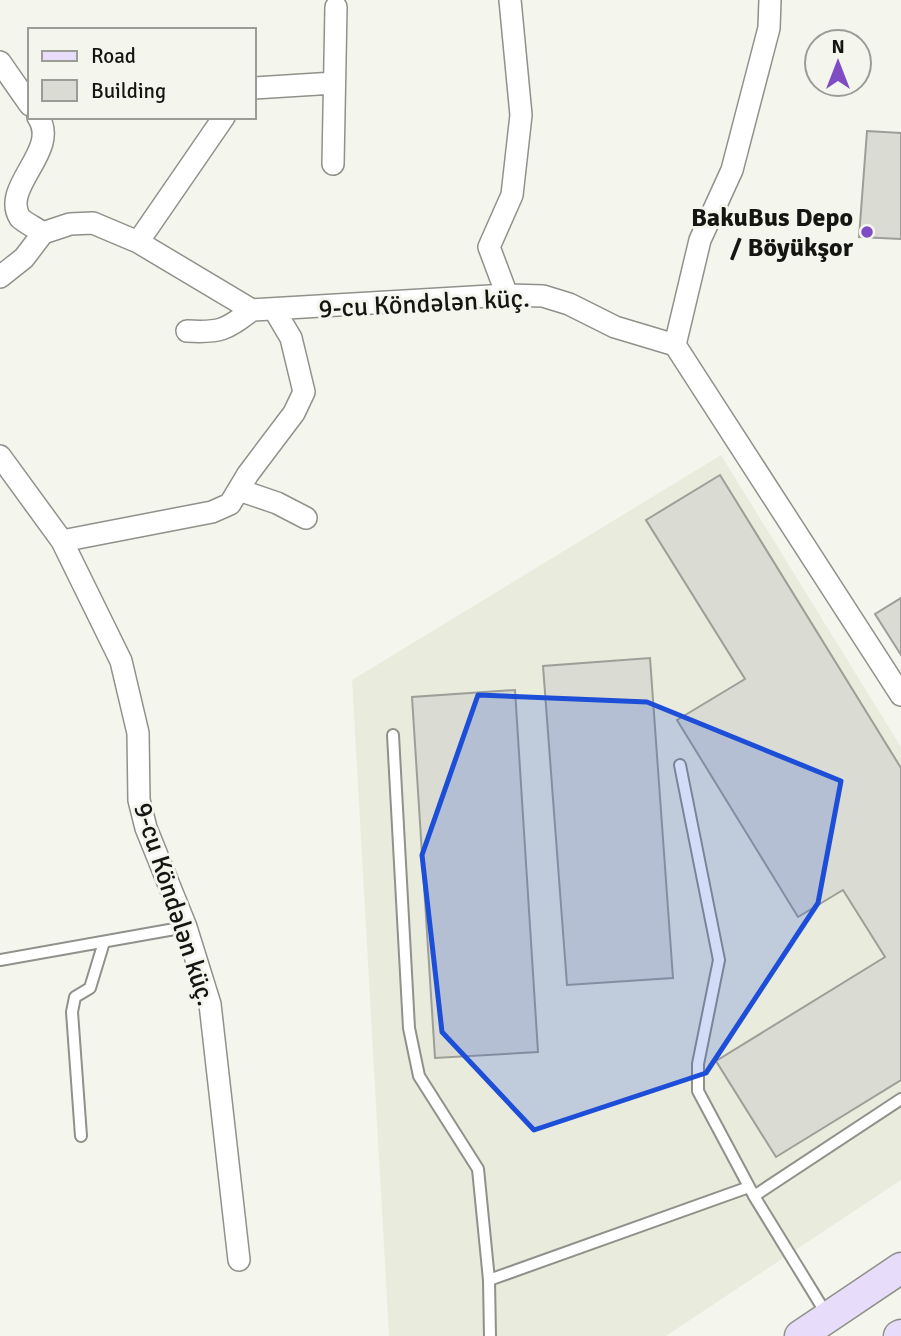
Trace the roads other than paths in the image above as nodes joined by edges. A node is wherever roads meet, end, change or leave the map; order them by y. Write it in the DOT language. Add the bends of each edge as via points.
graph roads {
  1 [pos="510,0"];
  2 [pos="770,0"];
  3 [pos="336,7"];
  4 [pos="0,62"];
  5 [pos="334,83"];
  6 [pos="256,88"];
  7 [pos="28,102"];
  8 [pos="39,119"];
  9 [pos="222,119"];
  10 [pos="333,164"];
  11 [pos="43,233"];
  12 [pos="138,242"];
  13 [pos="0,277"];
  14 [pos="507,295"];
  15 [pos="252,310"];
  16 [pos="275,311"];
  17 [pos="187,331"];
  18 [pos="675,345"];
  19 [pos="0,456"];
  20 [pos="239,490"];
  21 [pos="306,518"];
  22 [pos="62,541"];
  23 [pos="901,695"];
  24 [pos="393,735"];
  25 [pos="680,765"];
  26 [pos="186,927"];
  27 [pos="104,942"];
  28 [pos="0,960"];
  29 [pos="901,1099"];
  30 [pos="81,1136"];
  31 [pos="752,1192"];
  32 [pos="239,1260"];
  33 [pos="901,1268"];
  34 [pos="489,1280"];
  35 [pos="828,1317"];
  36 [pos="490,1336"];
  37 [pos="800,1336"];
  1 -- 14 [label="street" via="521,115 512,195 489,247"];
  2 -- 18 [label="street" via="769,28 732,170 700,240"];
  3 -- 5 [label="street"];
  4 -- 7 [label="street"];
  5 -- 6 [label="street"];
  5 -- 10 [label="street"];
  8 -- 11 [label="street" via="39,148 12,199 18,216"];
  9 -- 12 [label="street"];
  11 -- 12 [label="street, 9-cu Köndələn küç." via="70,224 93,223"];
  11 -- 13 [label="street" via="24,258"];
  12 -- 15 [label="street, 9-cu Köndələn küç."];
  14 -- 16 [label="street, 9-cu Köndələn küç."];
  14 -- 18 [label="street, 9-cu Köndələn küç." via="543,296 615,327"];
  15 -- 16 [label="street, 9-cu Köndələn küç."];
  15 -- 17 [label="street" via="226,330"];
  16 -- 20 [label="street" via="291,338 304,392"];
  18 -- 23 [label="street"];
  19 -- 22 [label="street, 9-cu Köndələn küç."];
  20 -- 21 [label="street"];
  20 -- 22 [label="street" via="230,504 212,512"];
  22 -- 26 [label="street, 9-cu Köndələn küç." via="121,661 138,733 141,810 151,848"];
  24 -- 34 [label="lane" via="409,1028 419,1076 478,1169"];
  25 -- 31 [label="lane" via="719,960 698,1064 698,1091"];
  26 -- 27 [label="lane"];
  26 -- 32 [label="street, 9-cu Köndələn küç." via="210,1004"];
  27 -- 28 [label="lane"];
  27 -- 30 [label="lane" via="90,988 75,997 72,1012"];
  29 -- 31 [label="lane"];
  31 -- 34 [label="lane"];
  31 -- 35 [label="lane"];
  33 -- 35 [label="main road"];
  34 -- 36 [label="lane"];
  35 -- 37 [label="main road"];
}
